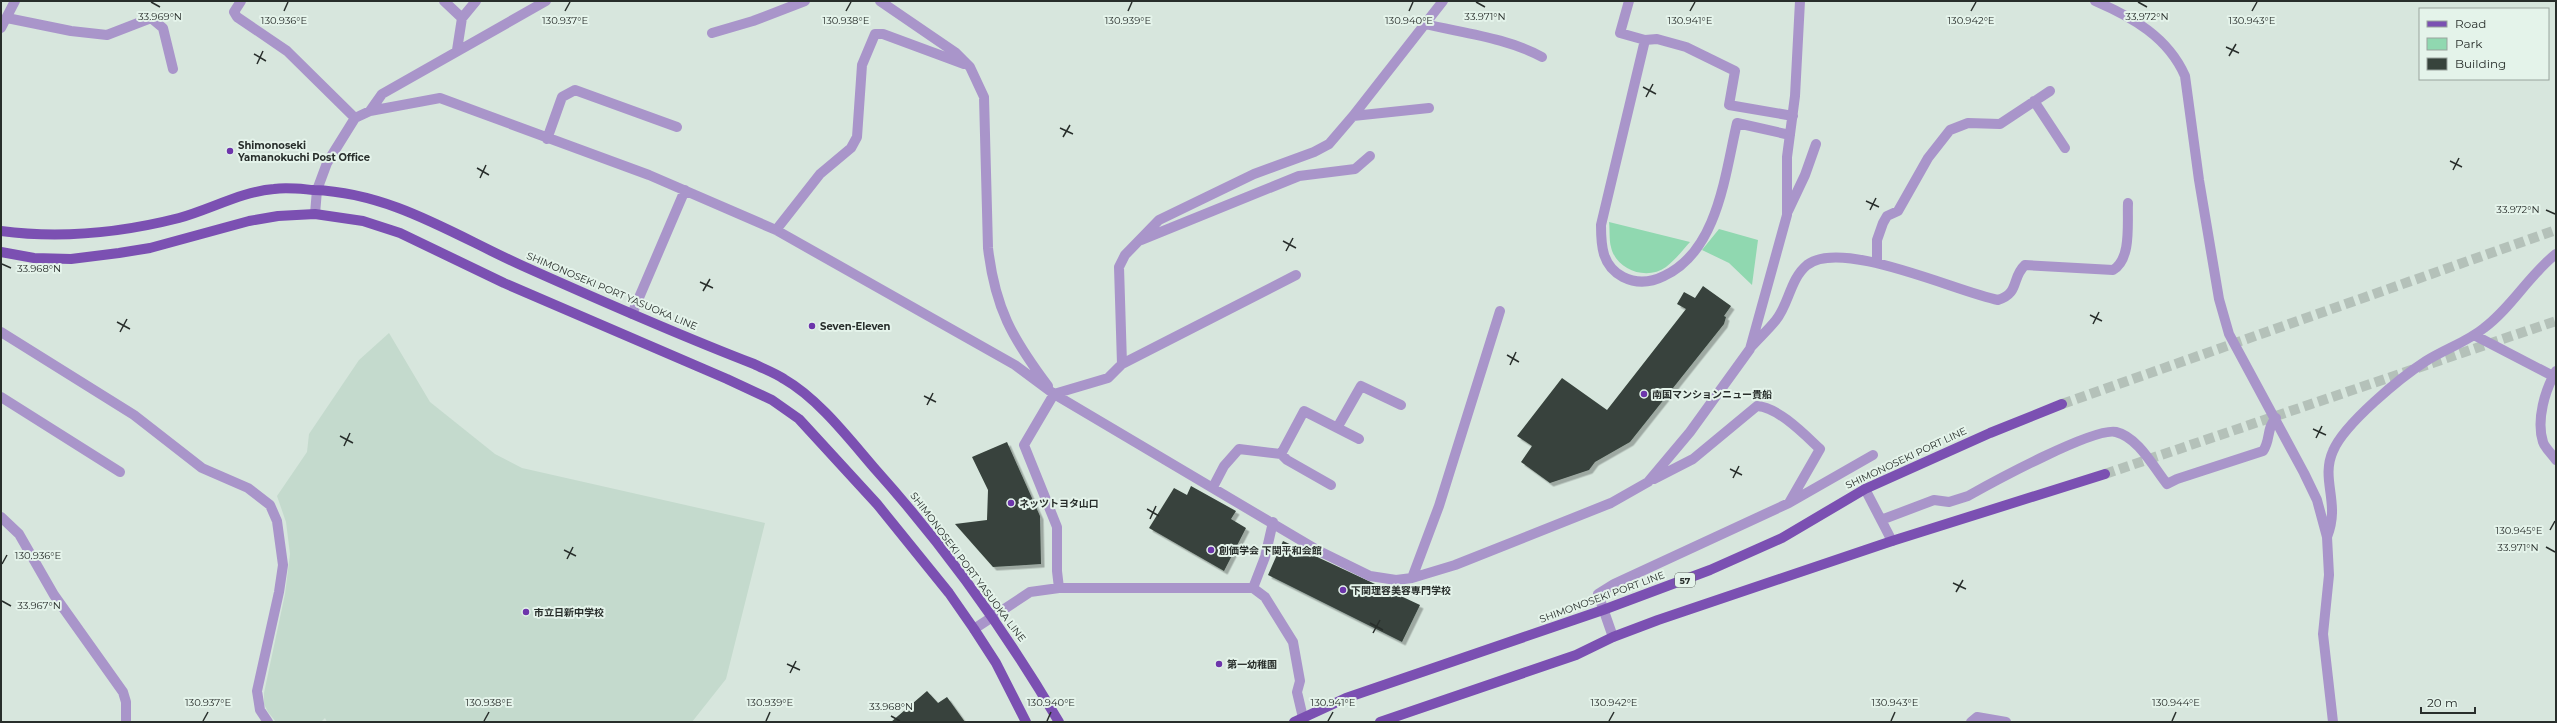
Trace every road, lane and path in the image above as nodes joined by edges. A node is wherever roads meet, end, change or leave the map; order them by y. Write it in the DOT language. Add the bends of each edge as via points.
graph roads {
  1 [pos="15,1"];
  2 [pos="242,1"];
  3 [pos="444,1"];
  4 [pos="476,1"];
  5 [pos="546,1"];
  6 [pos="805,1"];
  7 [pos="880,1"];
  8 [pos="1443,1"];
  9 [pos="1629,1"];
  10 [pos="1800,1"];
  11 [pos="2095,1"];
  12 [pos="7,18"];
  13 [pos="462,18"];
  14 [pos="1425,24"];
  15 [pos="1,28"];
  16 [pos="712,33"];
  17 [pos="1645,40"];
  18 [pos="457,50"];
  19 [pos="1542,56"];
  20 [pos="970,67"];
  21 [pos="173,70"];
  22 [pos="2050,91"];
  23 [pos="2034,101"];
  24 [pos="1429,108"];
  25 [pos="370,111"];
  26 [pos="1353,116"];
  27 [pos="1793,116"];
  28 [pos="355,118"];
  29 [pos="678,127"];
  30 [pos="1790,135"];
  31 [pos="547,139"];
  32 [pos="1816,144"];
  33 [pos="2065,148"];
  34 [pos="1370,156"];
  35 [pos="317,190"];
  36 [pos="685,190"];
  37 [pos="2128,202"];
  38 [pos="315,214"];
  39 [pos="1786,215"];
  40 [pos="1,230"];
  41 [pos="776,230"];
  42 [pos="1136,242"];
  43 [pos="1,252"];
  44 [pos="2556,254"];
  45 [pos="1877,261"];
  46 [pos="1296,275"];
  47 [pos="1500,311"];
  48 [pos="632,314"];
  49 [pos="1,332"];
  50 [pos="2474,335"];
  51 [pos="1750,349"];
  52 [pos="1122,364"];
  53 [pos="2554,374"];
  54 [pos="1054,394"];
  55 [pos="1,397"];
  56 [pos="2062,404"];
  57 [pos="1402,405"];
  58 [pos="2276,418"];
  59 [pos="1337,428"];
  60 [pos="1359,439"];
  61 [pos="1281,454"];
  62 [pos="1873,455"];
  63 [pos="2556,460"];
  64 [pos="120,472"];
  65 [pos="2105,474"];
  66 [pos="1648,482"];
  67 [pos="1331,485"];
  68 [pos="1213,487"];
  69 [pos="1865,489"];
  70 [pos="1789,503"];
  71 [pos="1,517"];
  72 [pos="1881,520"];
  73 [pos="1273,522"];
  74 [pos="2327,537"];
  75 [pos="1892,541"];
  76 [pos="1412,578"];
  77 [pos="1060,588"];
  78 [pos="1253,588"];
  79 [pos="1603,610"];
  80 [pos="992,618"];
  81 [pos="974,630"];
  82 [pos="1613,637"];
  83 [pos="1300,721"];
  84 [pos="126,722"];
  85 [pos="268,722"];
  86 [pos="1026,722"];
  87 [pos="1059,722"];
  88 [pos="1380,722"];
  89 [pos="1970,722"];
  90 [pos="2006,722"];
  91 [pos="2333,722"];
  1 -- 12 [label="street"];
  2 -- 28 [label="street" via="234,12 237,17 287,51"];
  3 -- 13 [label="street"];
  4 -- 13 [label="street"];
  5 -- 18 [label="street"];
  6 -- 16 [label="street"];
  7 -- 20 [label="street" via="956,53"];
  8 -- 14 [label="street"];
  9 -- 17 [label="street" via="1620,33"];
  10 -- 27 [label="street"];
  11 -- 58 [label="street" via="2137,21 2152,33 2180,64 2185,76 2199,180 2228,334"];
  12 -- 15 [label="street"];
  12 -- 21 [label="street" via="71,31 107,35 151,18 163,28"];
  13 -- 18 [label="street"];
  14 -- 19 [label="street" via="1509,44"];
  14 -- 26 [label="street"];
  17 -- 27 [label="street" via="1658,39 1686,47 1735,71 1729,105"];
  17 -- 30 [label="street" via="1601,225 1602,252 1619,275 1636,282 1652,282 1680,266 1704,238 1718,206 1737,122"];
  18 -- 25 [label="street" via="382,94"];
  20 -- 41 [label="street" via="883,34 875,34 862,65 857,136 851,148 820,174"];
  20 -- 54 [label="street" via="984,97 988,248 995,289 1008,328"];
  22 -- 23 [label="street"];
  23 -- 33 [label="street"];
  23 -- 45 [label="street" via="2000,124 1968,123 1950,130 1928,158 1898,211 1887,216 1883,223 1877,240"];
  24 -- 26 [label="street"];
  25 -- 28 [label="street"];
  25 -- 31 [label="street" via="440,98 480,111"];
  26 -- 42 [label="street" via="1329,144 1254,174 1159,220"];
  27 -- 30 [label="street"];
  28 -- 35 [label="street" via="327,163"];
  29 -- 31 [label="street" via="575,90 562,97"];
  30 -- 39 [label="street"];
  31 -- 36 [label="street"];
  32 -- 39 [label="street"];
  34 -- 42 [label="street" via="1355,168 1299,176"];
  35 -- 38 [label="street"];
  35 -- 40 [label="main road, SHIMONOSEKI PORT YASUOKA LINE" via="273,189 179,218 88,234 39,236"];
  35 -- 48 [label="main road, SHIMONOSEKI PORT YASUOKA LINE" via="387,202 436,222 520,265"];
  36 -- 41 [label="street"];
  36 -- 48 [label="street"];
  37 -- 45 [label="street" via="2125,257 2120,266 2113,270 2025,265 2020,269 2012,291 2007,297 1998,300"];
  38 -- 43 [label="main road" via="248,221 150,248 71,259 34,258"];
  38 -- 81 [label="main road" via="363,221 400,233 504,283 772,400 799,419 877,504 949,593"];
  39 -- 51 [label="street"];
  41 -- 54 [label="street" via="1015,365"];
  42 -- 52 [label="street" via="1125,255 1120,267"];
  44 -- 50 [label="street" via="2543,264 2507,305"];
  45 -- 51 [label="street" via="1823,259 1807,265 1795,281 1776,321"];
  46 -- 52 [label="street"];
  47 -- 76 [label="street" via="1439,506"];
  48 -- 80 [label="main road, SHIMONOSEKI PORT YASUOKA LINE" via="754,364 785,379 808,397 838,426 916,515"];
  49 -- 85 [label="street" via="134,415 202,468 248,488 270,505 277,521 282,565 279,592 257,691 260,710"];
  50 -- 53 [label="street"];
  50 -- 74 [label="street" via="2427,361 2344,431 2333,450 2330,463 2328,476 2334,508 2333,524"];
  51 -- 66 [label="street" via="1690,432"];
  52 -- 54 [label="street" via="1108,378"];
  53 -- 63 [label="street" via="2546,391 2541,426 2543,442"];
  54 -- 68 [label="street"];
  54 -- 77 [label="street" via="1024,445 1057,527 1057,571"];
  55 -- 64 [label="street"];
  56 -- 69 [label="main road, SHIMONOSEKI PORT LINE / 57"];
  57 -- 59 [label="street" via="1361,386"];
  58 -- 72 [label="street" via="2270,424 2268,440 2263,451 2167,484 2126,437 2117,432 2101,432 1968,496 1949,502 1934,500"];
  58 -- 74 [label="street" via="2316,500"];
  59 -- 60 [label="street"];
  59 -- 61 [label="street" via="1304,411"];
  61 -- 67 [label="street"];
  61 -- 68 [label="street" via="1239,449 1224,466"];
  62 -- 70 [label="street"];
  65 -- 75 [label="main road"];
  66 -- 70 [label="street" via="1693,459 1728,431 1751,408 1763,406 1801,430 1820,449"];
  66 -- 76 [label="street" via="1612,503 1455,565"];
  68 -- 73 [label="street"];
  69 -- 72 [label="street"];
  69 -- 79 [label="main road, SHIMONOSEKI PORT LINE / 57" via="1756,551"];
  70 -- 79 [label="street" via="1614,584 1598,594"];
  71 -- 84 [label="street" via="18,534 54,595 123,692"];
  72 -- 75 [label="street"];
  73 -- 76 [label="street" via="1357,571 1396,580"];
  73 -- 78 [label="street" via="1265,557"];
  74 -- 91 [label="street" via="2329,575 2323,634"];
  75 -- 82 [label="main road"];
  77 -- 78 [label="street"];
  77 -- 80 [label="street" via="1030,592"];
  78 -- 83 [label="street" via="1265,597 1293,642 1300,682 1297,692"];
  79 -- 82 [label="street"];
  79 -- 83 [label="main road, SHIMONOSEKI PORT LINE / 57" via="1346,698"];
  80 -- 81 [label="street"];
  80 -- 87 [label="main road, SHIMONOSEKI PORT YASUOKA LINE"];
  81 -- 86 [label="main road" via="996,663"];
  82 -- 88 [label="main road" via="1576,655"];
  89 -- 90 [label="street" via="1978,717"];
}
